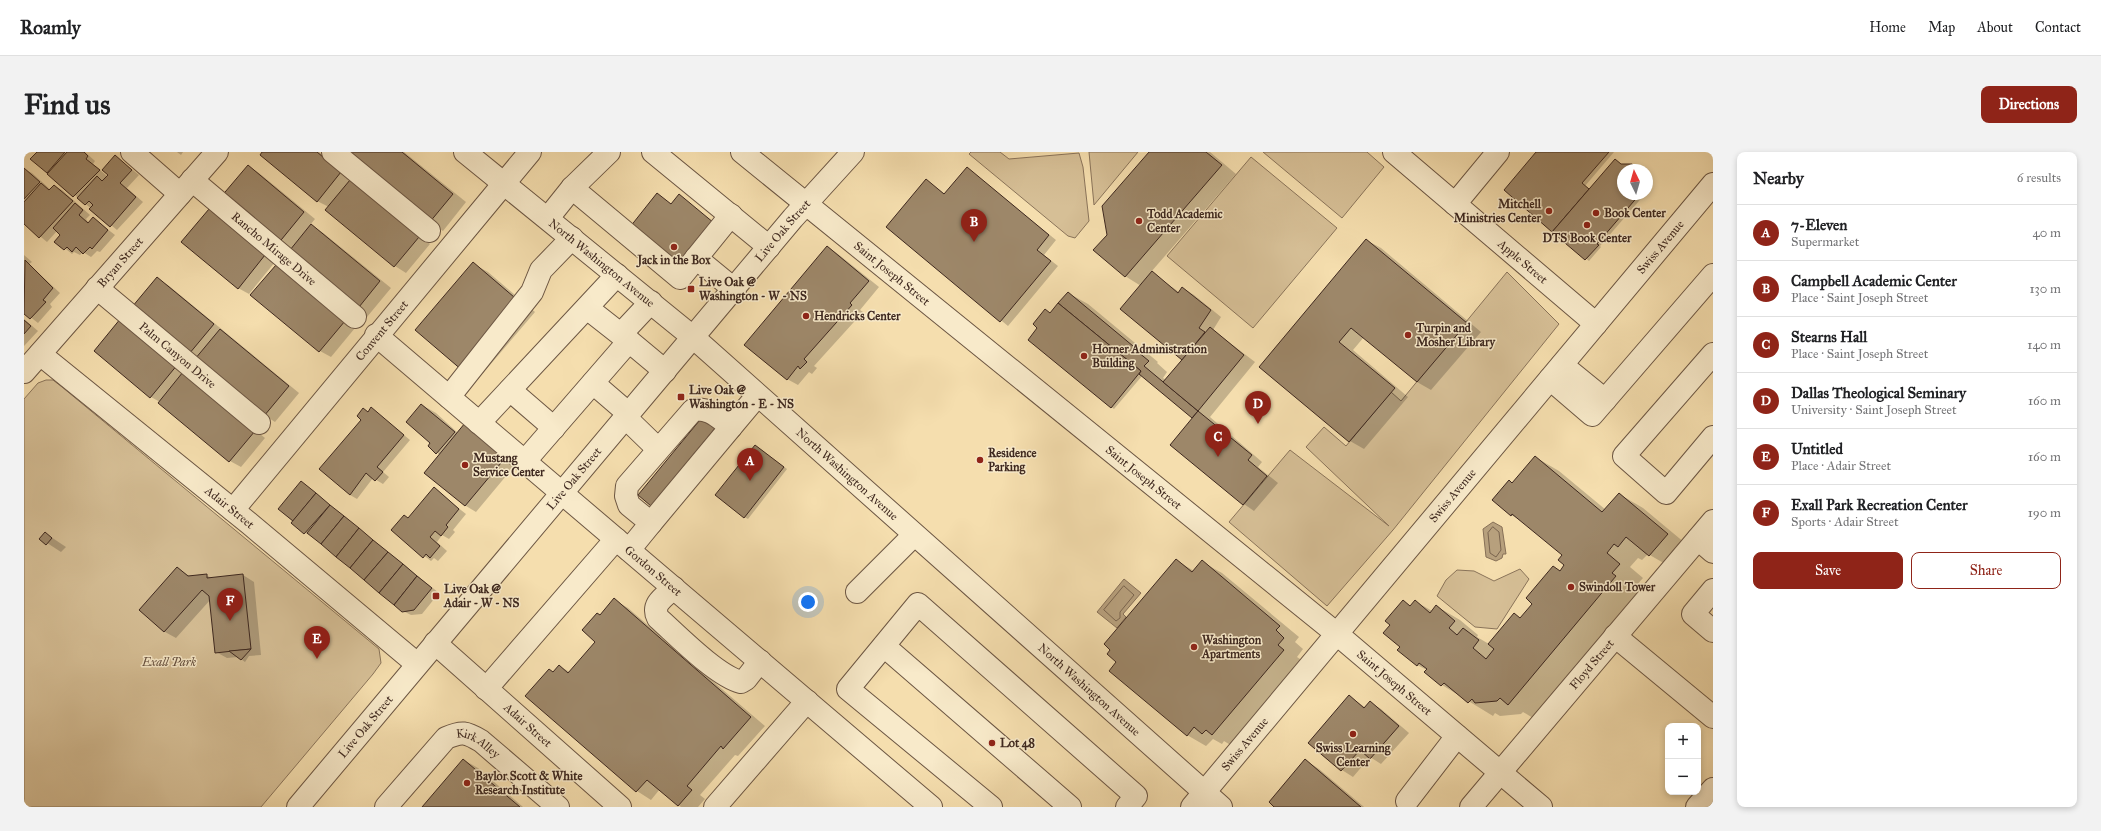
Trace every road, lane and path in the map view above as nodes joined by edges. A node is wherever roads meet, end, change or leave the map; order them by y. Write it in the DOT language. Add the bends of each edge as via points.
graph roads {
  1 [pos="132,152"];
  2 [pos="217,152"];
  3 [pos="333,152"];
  4 [pos="466,152"];
  5 [pos="530,152"];
  6 [pos="609,152"];
  7 [pos="653,152"];
  8 [pos="853,152"];
  9 [pos="1394,152"];
  10 [pos="1498,152"];
  11 [pos="744,153"];
  12 [pos="505,183"];
  13 [pos="1713,184"];
  14 [pos="186,187"];
  15 [pos="572,188"];
  16 [pos="806,204"];
  17 [pos="1455,204"];
  18 [pos="731,215"];
  19 [pos="548,218"];
  20 [pos="429,232"];
  21 [pos="572,238"];
  22 [pos="769,247"];
  23 [pos="696,258"];
  24 [pos="617,276"];
  25 [pos="1713,276"];
  26 [pos="97,288"];
  27 [pos="735,290"];
  28 [pos="651,302"];
  29 [pos="586,308"];
  30 [pos="355,317"];
  31 [pos="1596,324"];
  32 [pos="376,335"];
  33 [pos="625,338"];
  34 [pos="694,338"];
  35 [pos="40,354"];
  36 [pos="1713,354"];
  37 [pos="665,371"];
  38 [pos="24,372"];
  39 [pos="1556,372"];
  40 [pos="593,383"];
  41 [pos="510,390"];
  42 [pos="757,396"];
  43 [pos="450,398"];
  44 [pos="628,416"];
  45 [pos="259,423"];
  46 [pos="479,423"];
  47 [pos="731,427"];
  48 [pos="554,428"];
  49 [pos="1713,438"];
  50 [pos="658,449"];
  51 [pos="524,461"];
  52 [pos="562,494"];
  53 [pos="233,510"];
  54 [pos="1713,521"];
  55 [pos="651,523"];
  56 [pos="914,535"];
  57 [pos="622,545"];
  58 [pos="1705,546"];
  59 [pos="674,588"];
  60 [pos="1713,590"];
  61 [pos="857,592"];
  62 [pos="1713,631"];
  63 [pos="1337,634"];
  64 [pos="1615,636"];
  65 [pos="435,643"];
  66 [pos="884,646"];
  67 [pos="760,661"];
  68 [pos="417,664"];
  69 [pos="486,689"];
  70 [pos="807,702"];
  71 [pos="1713,717"];
  72 [pos="1456,736"];
  73 [pos="1500,772"];
  74 [pos="1713,789"];
  75 [pos="1198,800"];
  76 [pos="1407,801"];
  77 [pos="1131,802"];
  78 [pos="306,804"];
  79 [pos="921,804"];
  80 [pos="386,807"];
  81 [pos="558,807"];
  82 [pos="620,807"];
  83 [pos="715,807"];
  84 [pos="991,807"];
  85 [pos="1070,807"];
  86 [pos="1221,807"];
  87 [pos="1471,807"];
  88 [pos="1541,807"];
  89 [pos="1697,807"];
  1 -- 14 [label="street, Rancho Mirage Drive"];
  2 -- 14 [label="street, Bryan Street"];
  3 -- 20 [label="street"];
  4 -- 12 [label="street, North Washington Avenue"];
  5 -- 12 [label="street, Convent Street"];
  6 -- 15 [label="street"];
  7 -- 18 [label="street"];
  8 -- 16 [label="street, Live Oak Street"];
  9 -- 17 [label="street, Apple Street"];
  10 -- 17 [label="street"];
  11 -- 16 [label="street, Saint Joseph Street"];
  12 -- 19 [label="street, North Washington Avenue"];
  12 -- 32 [label="street, Convent Street"];
  13 -- 31 [label="street, Swiss Avenue"];
  14 -- 26 [label="street, Bryan Street"];
  14 -- 30 [label="street, Rancho Mirage Drive"];
  15 -- 19 [label="street"];
  15 -- 23 [label="street" via="680,278"];
  16 -- 22 [label="street, Live Oak Street"];
  16 -- 63 [label="street, Saint Joseph Street"];
  17 -- 31 [label="street, Apple Street"];
  18 -- 22 [label="street"];
  18 -- 23 [label="street"];
  19 -- 21 [label="street, North Washington Avenue"];
  21 -- 24 [label="street, North Washington Avenue"];
  21 -- 43 [label="street" via="541,270 532,292"];
  22 -- 27 [label="street, Live Oak Street"];
  23 -- 27 [label="street"];
  24 -- 28 [label="street, North Washington Avenue"];
  24 -- 29 [label="street"];
  25 -- 39 [label="street" via="1599,407"];
  26 -- 35 [label="street, Bryan Street"];
  26 -- 45 [label="street, Palm Canyon Drive"];
  27 -- 34 [label="street, Live Oak Street"];
  28 -- 33 [label="street"];
  28 -- 34 [label="street, North Washington Avenue"];
  29 -- 33 [label="street"];
  29 -- 41 [label="street"];
  31 -- 39 [label="street, Swiss Avenue"];
  32 -- 43 [label="street, Gordon Street"];
  32 -- 53 [label="street, Convent Street"];
  33 -- 37 [label="street"];
  33 -- 40 [label="street"];
  34 -- 37 [label="street, Live Oak Street"];
  34 -- 42 [label="street, North Washington Avenue"];
  35 -- 38 [label="street, Bryan Street"];
  35 -- 53 [label="street, Adair Street"];
  36 -- 49 [label="street" via="1624,456 1666,493"];
  37 -- 44 [label="street, Live Oak Street"];
  39 -- 63 [label="street, Swiss Avenue"];
  40 -- 44 [label="street"];
  40 -- 48 [label="street"];
  41 -- 46 [label="street"];
  41 -- 48 [label="street"];
  42 -- 47 [label="street"];
  42 -- 56 [label="street, North Washington Avenue"];
  43 -- 46 [label="street, Gordon Street"];
  44 -- 50 [label="street"];
  44 -- 52 [label="street, Live Oak Street"];
  46 -- 51 [label="street, Gordon Street"];
  47 -- 50 [label="street" via="709,411 692,410"];
  47 -- 55 [label="street"];
  48 -- 51 [label="street"];
  50 -- 55 [label="street" via="627,486 626,496 629,505"];
  51 -- 52 [label="street, Gordon Street"];
  52 -- 57 [label="street, Gordon Street"];
  52 -- 65 [label="street, Live Oak Street"];
  53 -- 68 [label="street, Adair Street"];
  54 -- 58 [label="street, Floyd Street"];
  55 -- 57 [label="street"];
  56 -- 61 [label="street"];
  56 -- 75 [label="street, North Washington Avenue"];
  57 -- 59 [label="street, Gordon Street"];
  57 -- 69 [label="street"];
  58 -- 64 [label="street, Floyd Street"];
  59 -- 67 [label="street, Gordon Street"];
  59 -- 67 [label="street" via="656,604 658,618 717,669 733,680 741,682"];
  60 -- 62 [label="street" via="1693,614"];
  63 -- 72 [label="street, Saint Joseph Street"];
  63 -- 75 [label="street, Swiss Avenue"];
  64 -- 71 [label="street"];
  64 -- 73 [label="street, Floyd Street"];
  65 -- 68 [label="street, Live Oak Street"];
  65 -- 69 [label="street, Adair Street"];
  66 -- 77 [label="street" via="918,604"];
  66 -- 84 [label="street" via="848,689"];
  66 -- 85 [label="street"];
  67 -- 70 [label="street, Gordon Street"];
  68 -- 78 [label="street, Live Oak Street"];
  69 -- 82 [label="street, Adair Street"];
  70 -- 79 [label="street, Gordon Street"];
  70 -- 83 [label="street"];
  72 -- 73 [label="street, Saint Joseph Street"];
  72 -- 76 [label="street"];
  73 -- 87 [label="street, Floyd Street"];
  73 -- 88 [label="street, Saint Joseph Street"];
  74 -- 89 [label="street"];
  75 -- 86 [label="street, North Washington Avenue"];
  80 -- 81 [label="street, Kirk Alley" via="446,738 458,733 469,733"];
}
